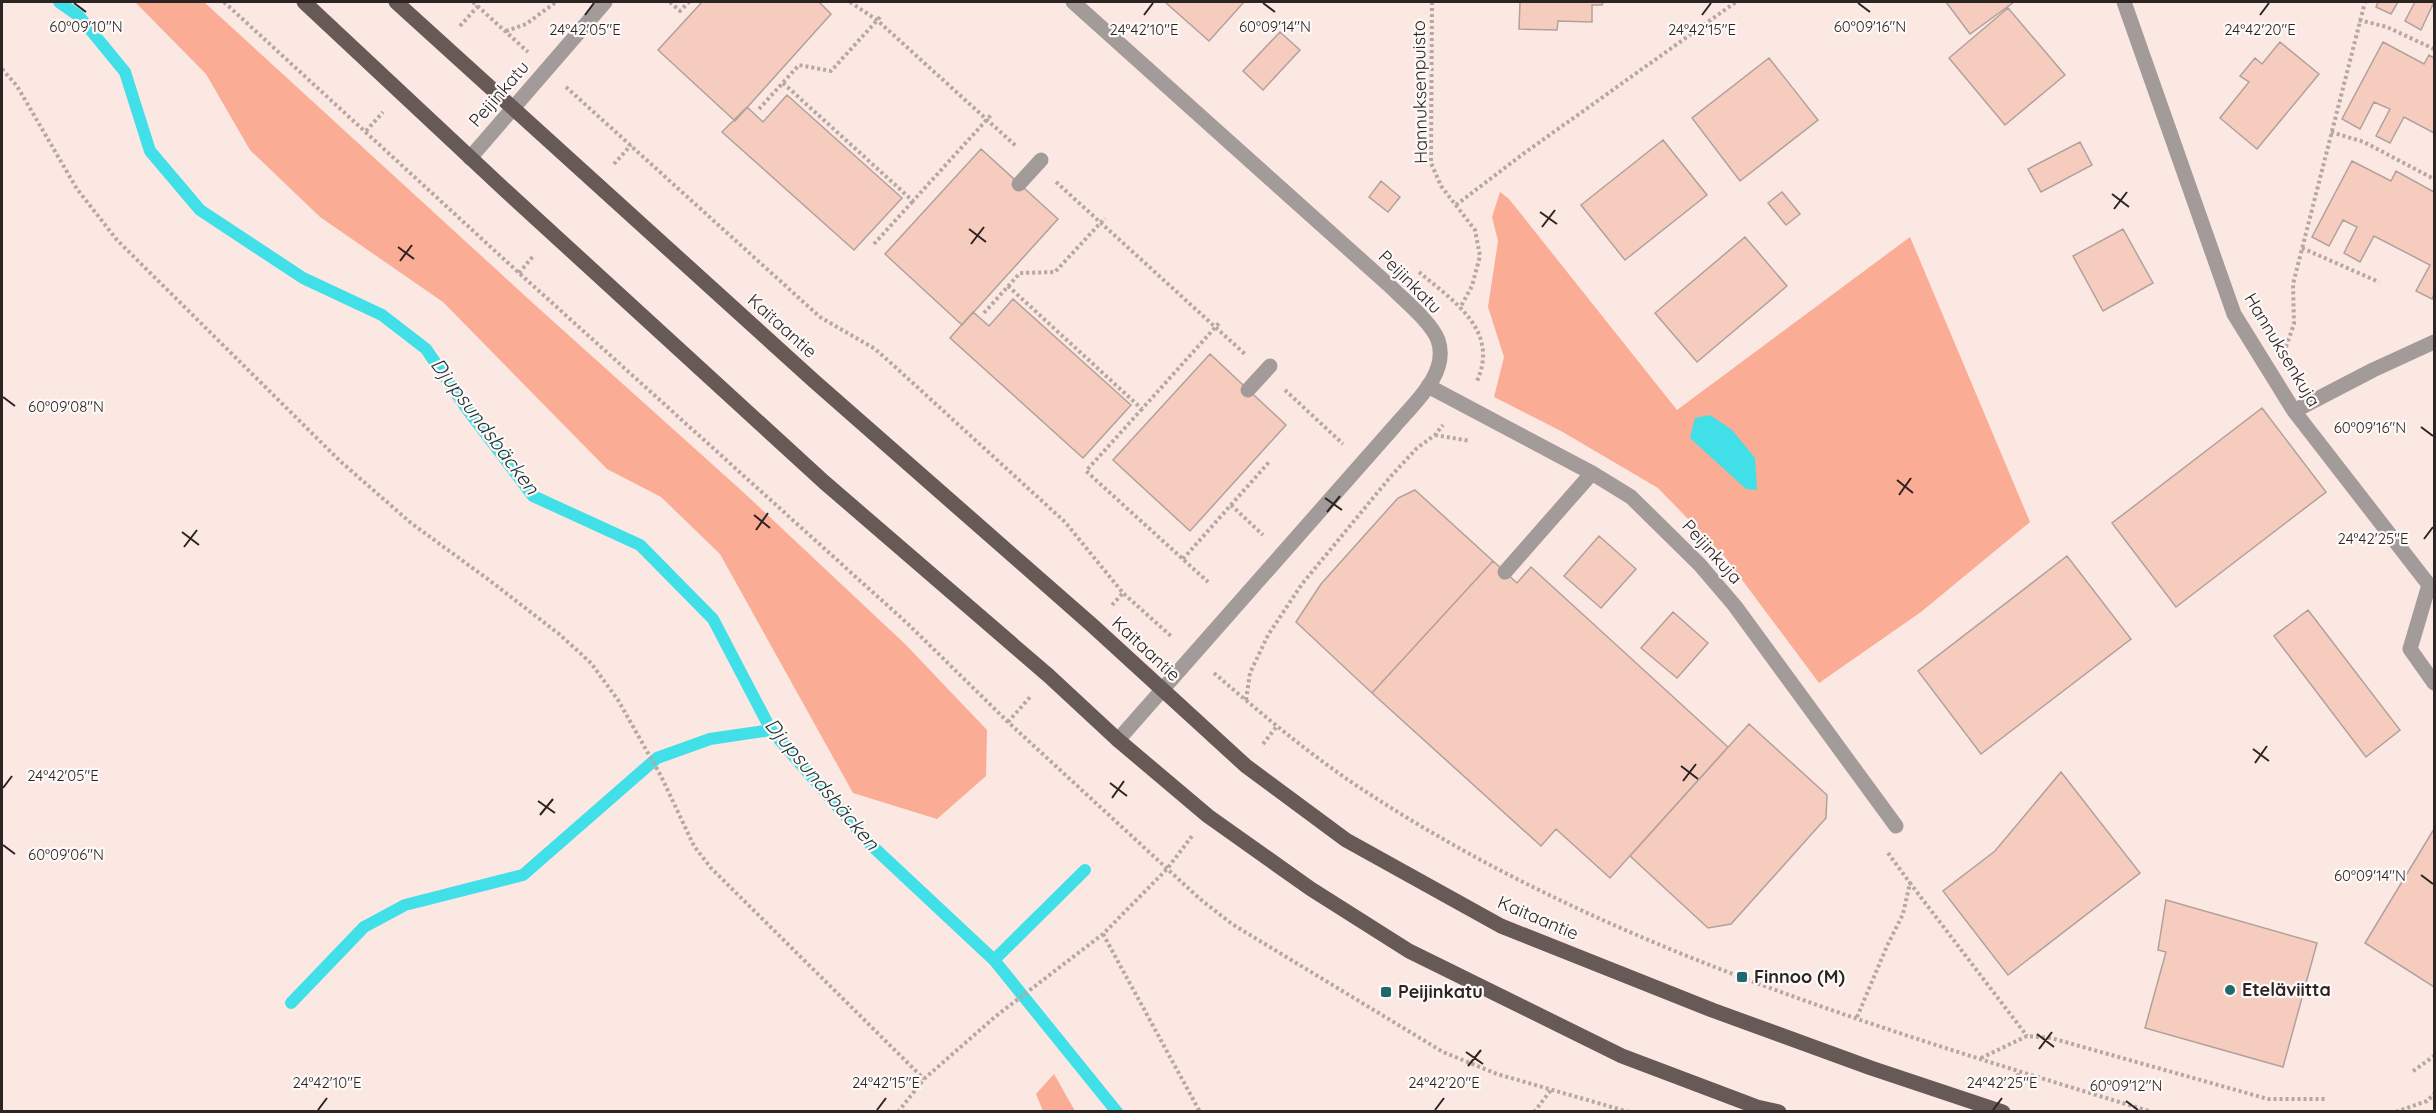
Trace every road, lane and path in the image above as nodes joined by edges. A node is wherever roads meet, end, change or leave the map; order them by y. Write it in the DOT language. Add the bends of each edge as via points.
graph roads {
  1 [pos="224,2"];
  2 [pos="304,2"];
  3 [pos="396,2"];
  4 [pos="473,2"];
  5 [pos="556,2"];
  6 [pos="605,2"];
  7 [pos="670,2"];
  8 [pos="688,2"];
  9 [pos="850,2"];
  10 [pos="1073,2"];
  11 [pos="1432,2"];
  12 [pos="1736,2"];
  13 [pos="2124,2"];
  14 [pos="2365,2"];
  15 [pos="478,6"];
  16 [pos="881,16"];
  17 [pos="877,20"];
  18 [pos="2359,20"];
  19 [pos="505,32"];
  20 [pos="443,45"];
  21 [pos="2434,49"];
  22 [pos="2,69"];
  23 [pos="546,69"];
  24 [pos="783,83"];
  25 [pos="401,92"];
  26 [pos="512,108"];
  27 [pos="759,110"];
  28 [pos="991,115"];
  29 [pos="987,119"];
  30 [pos="366,131"];
  31 [pos="2331,132"];
  32 [pos="631,145"];
  33 [pos="470,158"];
  34 [pos="1039,163"];
  35 [pos="2434,179"];
  36 [pos="597,183"];
  37 [pos="1019,184"];
  38 [pos="913,201"];
  39 [pos="1456,205"];
  40 [pos="1105,218"];
  41 [pos="1101,223"];
  42 [pos="553,234"];
  43 [pos="874,244"];
  44 [pos="2302,248"];
  45 [pos="519,273"];
  46 [pos="2379,282"];
  47 [pos="1008,286"];
  48 [pos="984,313"];
  49 [pos="1220,322"];
  50 [pos="1215,327"];
  51 [pos="2434,342"];
  52 [pos="1267,369"];
  53 [pos="2271,373"];
  54 [pos="1475,384"];
  55 [pos="1428,386"];
  56 [pos="1248,390"];
  57 [pos="1143,409"];
  58 [pos="2294,411"];
  59 [pos="1476,442"];
  60 [pos="1346,446"];
  61 [pos="1270,461"];
  62 [pos="1592,473"];
  63 [pos="1231,505"];
  64 [pos="1263,535"];
  65 [pos="1183,560"];
  66 [pos="1505,572"];
  67 [pos="1208,582"];
  68 [pos="1154,621"];
  69 [pos="2434,683"];
  70 [pos="1162,691"];
  71 [pos="1118,740"];
  72 [pos="1896,826"];
  73 [pos="1884,848"];
  74 [pos="1167,869"];
  75 [pos="1910,883"];
  76 [pos="1103,934"];
  77 [pos="1857,1017"];
  78 [pos="2027,1036"];
  79 [pos="2434,1056"];
  80 [pos="1980,1058"];
  81 [pos="2413,1071"];
  82 [pos="924,1079"];
  83 [pos="1551,1090"];
  84 [pos="2434,1094"];
  85 [pos="2327,1099"];
  86 [pos="898,1112"];
  87 [pos="1200,1112"];
  88 [pos="1534,1112"];
  89 [pos="1629,1112"];
  90 [pos="1779,1112"];
  91 [pos="2003,1112"];
  92 [pos="2152,1112"];
  93 [pos="2396,1112"];
  1 -- 30 [label="path"];
  2 -- 25 [label="main road"];
  3 -- 20 [label="main road, Kaitaantie"];
  4 -- 15 [label="path"];
  5 -- 19 [label="path" via="526,24"];
  6 -- 23 [label="street, Peijinkatu"];
  7 -- 8 [label="path" via="680,11"];
  9 -- 17 [label="path"];
  10 -- 55 [label="street, Peijinkatu" via="1424,320 1438,339 1441,359"];
  11 -- 39 [label="path, Hannuksenpuisto" via="1431,163 1441,186"];
  12 -- 39 [label="path"];
  13 -- 53 [label="street, Hannuksenkuja" via="2234,314"];
  14 -- 18 [label="path"];
  15 -- 19 [label="path"];
  15 -- 20 [label="path"];
  16 -- 17 [label="path"];
  17 -- 24 [label="path" via="831,71 799,65"];
  17 -- 29 [label="path"];
  18 -- 21 [label="path" via="2387,27"];
  18 -- 31 [label="path"];
  19 -- 23 [label="path"];
  20 -- 26 [label="main road, Kaitaantie"];
  22 -- 82 [label="path" via="77,189 117,240 340,461 411,523 559,634 591,663 618,700 661,776 694,846 711,868"];
  23 -- 26 [label="street, Peijinkatu"];
  23 -- 32 [label="path"];
  24 -- 27 [label="path"];
  24 -- 38 [label="path"];
  25 -- 30 [label="path"];
  25 -- 33 [label="main road"];
  26 -- 33 [label="street, Peijinkatu"];
  26 -- 36 [label="main road, Kaitaantie"];
  28 -- 29 [label="path"];
  29 -- 34 [label="path"];
  29 -- 38 [label="path"];
  30 -- 45 [label="path"];
  31 -- 35 [label="path" via="2364,142"];
  31 -- 44 [label="path"];
  32 -- 36 [label="path"];
  32 -- 68 [label="path" via="820,317 875,349 1040,498 1123,592"];
  33 -- 42 [label="main road"];
  34 -- 37 [label="street"];
  34 -- 41 [label="path"];
  36 -- 70 [label="main road, Kaitaantie"];
  38 -- 43 [label="path"];
  39 -- 54 [label="path, Hannuksenpuisto" via="1474,230 1480,256 1472,286 1460,308 1473,321 1484,347 1483,367"];
  40 -- 41 [label="path"];
  41 -- 47 [label="path" via="1055,273 1020,273"];
  41 -- 50 [label="path"];
  42 -- 45 [label="path"];
  42 -- 71 [label="main road" via="824,482"];
  44 -- 46 [label="path"];
  44 -- 53 [label="path" via="2293,284 2294,324"];
  45 -- 74 [label="path" via="908,624"];
  47 -- 48 [label="path"];
  47 -- 57 [label="path"];
  49 -- 50 [label="path"];
  50 -- 52 [label="path"];
  50 -- 57 [label="path"];
  51 -- 58 [label="street"];
  52 -- 56 [label="street"];
  52 -- 60 [label="path"];
  53 -- 58 [label="street, Hannuksenkuja"];
  55 -- 62 [label="street, Peijinkuja"];
  55 -- 70 [label="street, Peijinkatu"];
  57 -- 65 [label="path" via="1086,471"];
  58 -- 69 [label="street, Hannuksenkuja" via="2429,585 2410,650"];
  59 -- 77 [label="path" via="1435,435 1392,475 1302,584 1268,635 1250,674 1246,700 1371,795 1473,855 1592,915 1779,992"];
  61 -- 63 [label="path"];
  62 -- 66 [label="street"];
  62 -- 72 [label="street, Peijinkuja" via="1631,497 1701,565 1758,635"];
  63 -- 64 [label="path"];
  63 -- 65 [label="path"];
  65 -- 67 [label="path"];
  70 -- 71 [label="street, Peijinkatu"];
  70 -- 91 [label="main road, Kaitaantie" via="1246,766 1346,840 1501,926 1712,1010"];
  71 -- 90 [label="main road" via="1217,822 1311,889 1409,951 1622,1056"];
  73 -- 75 [label="path"];
  74 -- 76 [label="path"];
  74 -- 83 [label="path" via="1232,924 1443,1052"];
  75 -- 77 [label="path" via="1904,914"];
  75 -- 78 [label="path"];
  76 -- 82 [label="path" via="996,1016"];
  76 -- 87 [label="path"];
  77 -- 80 [label="path"];
  78 -- 80 [label="path"];
  78 -- 85 [label="path" via="2051,1038 2268,1099"];
  79 -- 81 [label="path"];
  80 -- 92 [label="path"];
  82 -- 86 [label="path"];
  83 -- 88 [label="path"];
  83 -- 89 [label="path"];
  84 -- 93 [label="path" via="2427,1101"];
}
